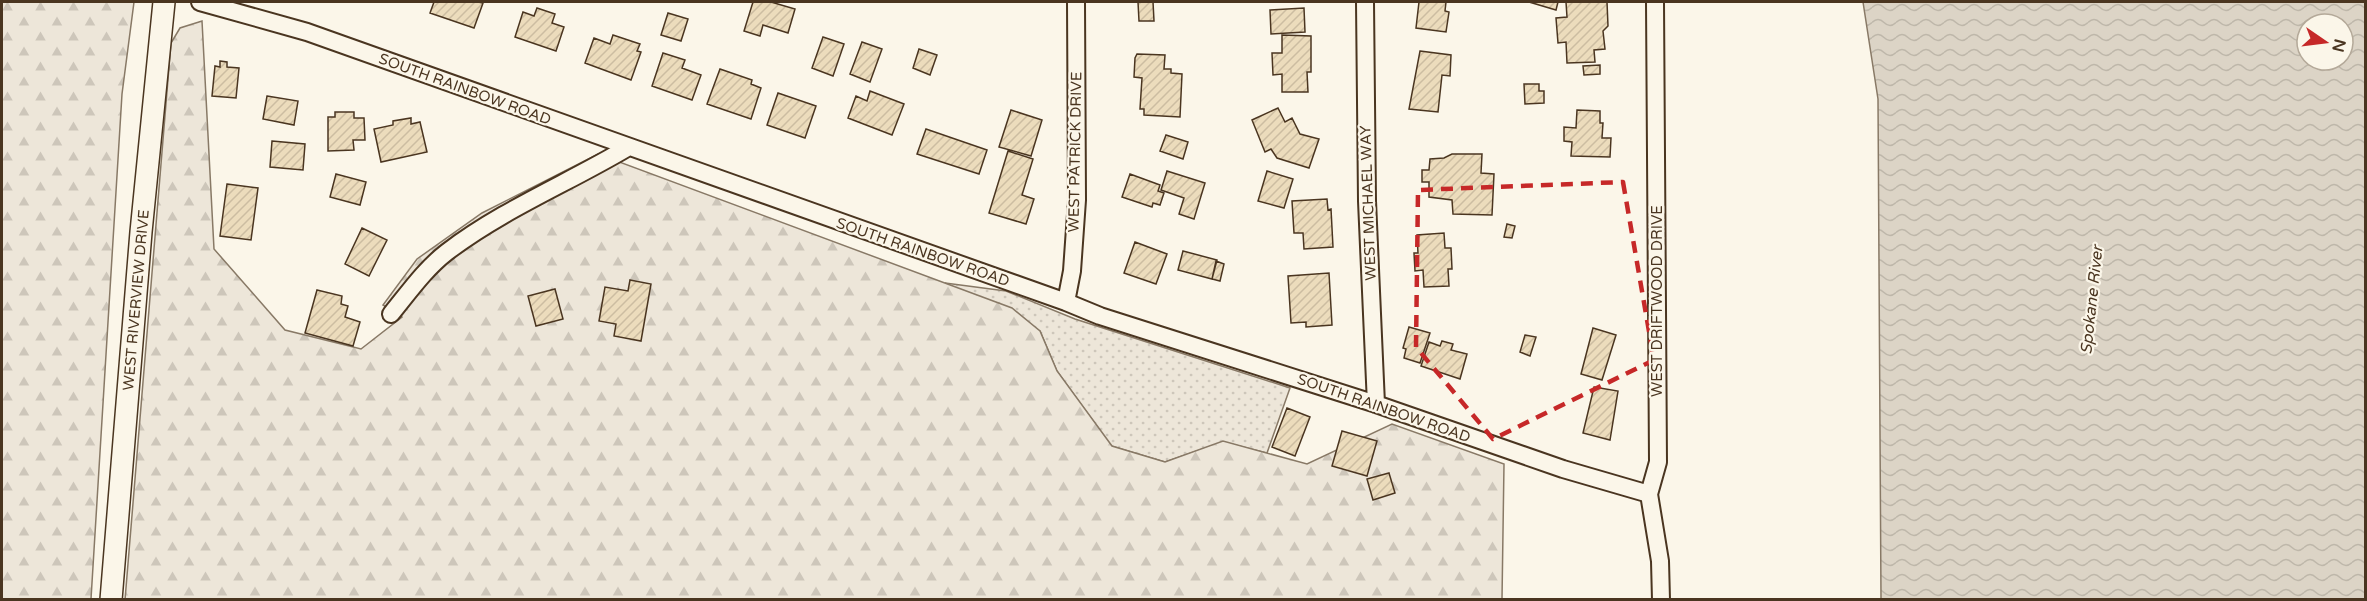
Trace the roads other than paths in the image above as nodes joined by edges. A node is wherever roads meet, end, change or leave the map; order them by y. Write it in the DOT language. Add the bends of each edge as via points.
graph roads {
  1 [pos="164,2"];
  2 [pos="200,2"];
  3 [pos="1076,2"];
  4 [pos="1365,2"];
  5 [pos="1654,2"];
  6 [pos="627,148"];
  7 [pos="1066,302"];
  8 [pos="391,314"];
  9 [pos="1376,404"];
  10 [pos="1649,494"];
  11 [pos="111,600"];
  12 [pos="1661,600"];
  1 -- 11 [label="street, WEST RIVERVIEW DRIVE"];
  2 -- 6 [label="street, SOUTH RAINBOW ROAD" via="307,32"];
  3 -- 7 [label="street, WEST PATRICK DRIVE" via="1077,200"];
  4 -- 9 [label="street, WEST MICHAEL WAY" via="1366,201"];
  5 -- 10 [label="street, WEST DRIFTWOOD DRIVE" via="1658,462"];
  6 -- 7 [label="street, SOUTH RAINBOW ROAD"];
  6 -- 8 [label="street" via="448,251 422,275"];
  7 -- 9 [label="street, SOUTH RAINBOW ROAD" via="1111,320"];
  9 -- 10 [label="street, SOUTH RAINBOW ROAD" via="1563,469"];
  10 -- 12 [label="street, WEST DRIFTWOOD DRIVE" via="1660,561"];
}
